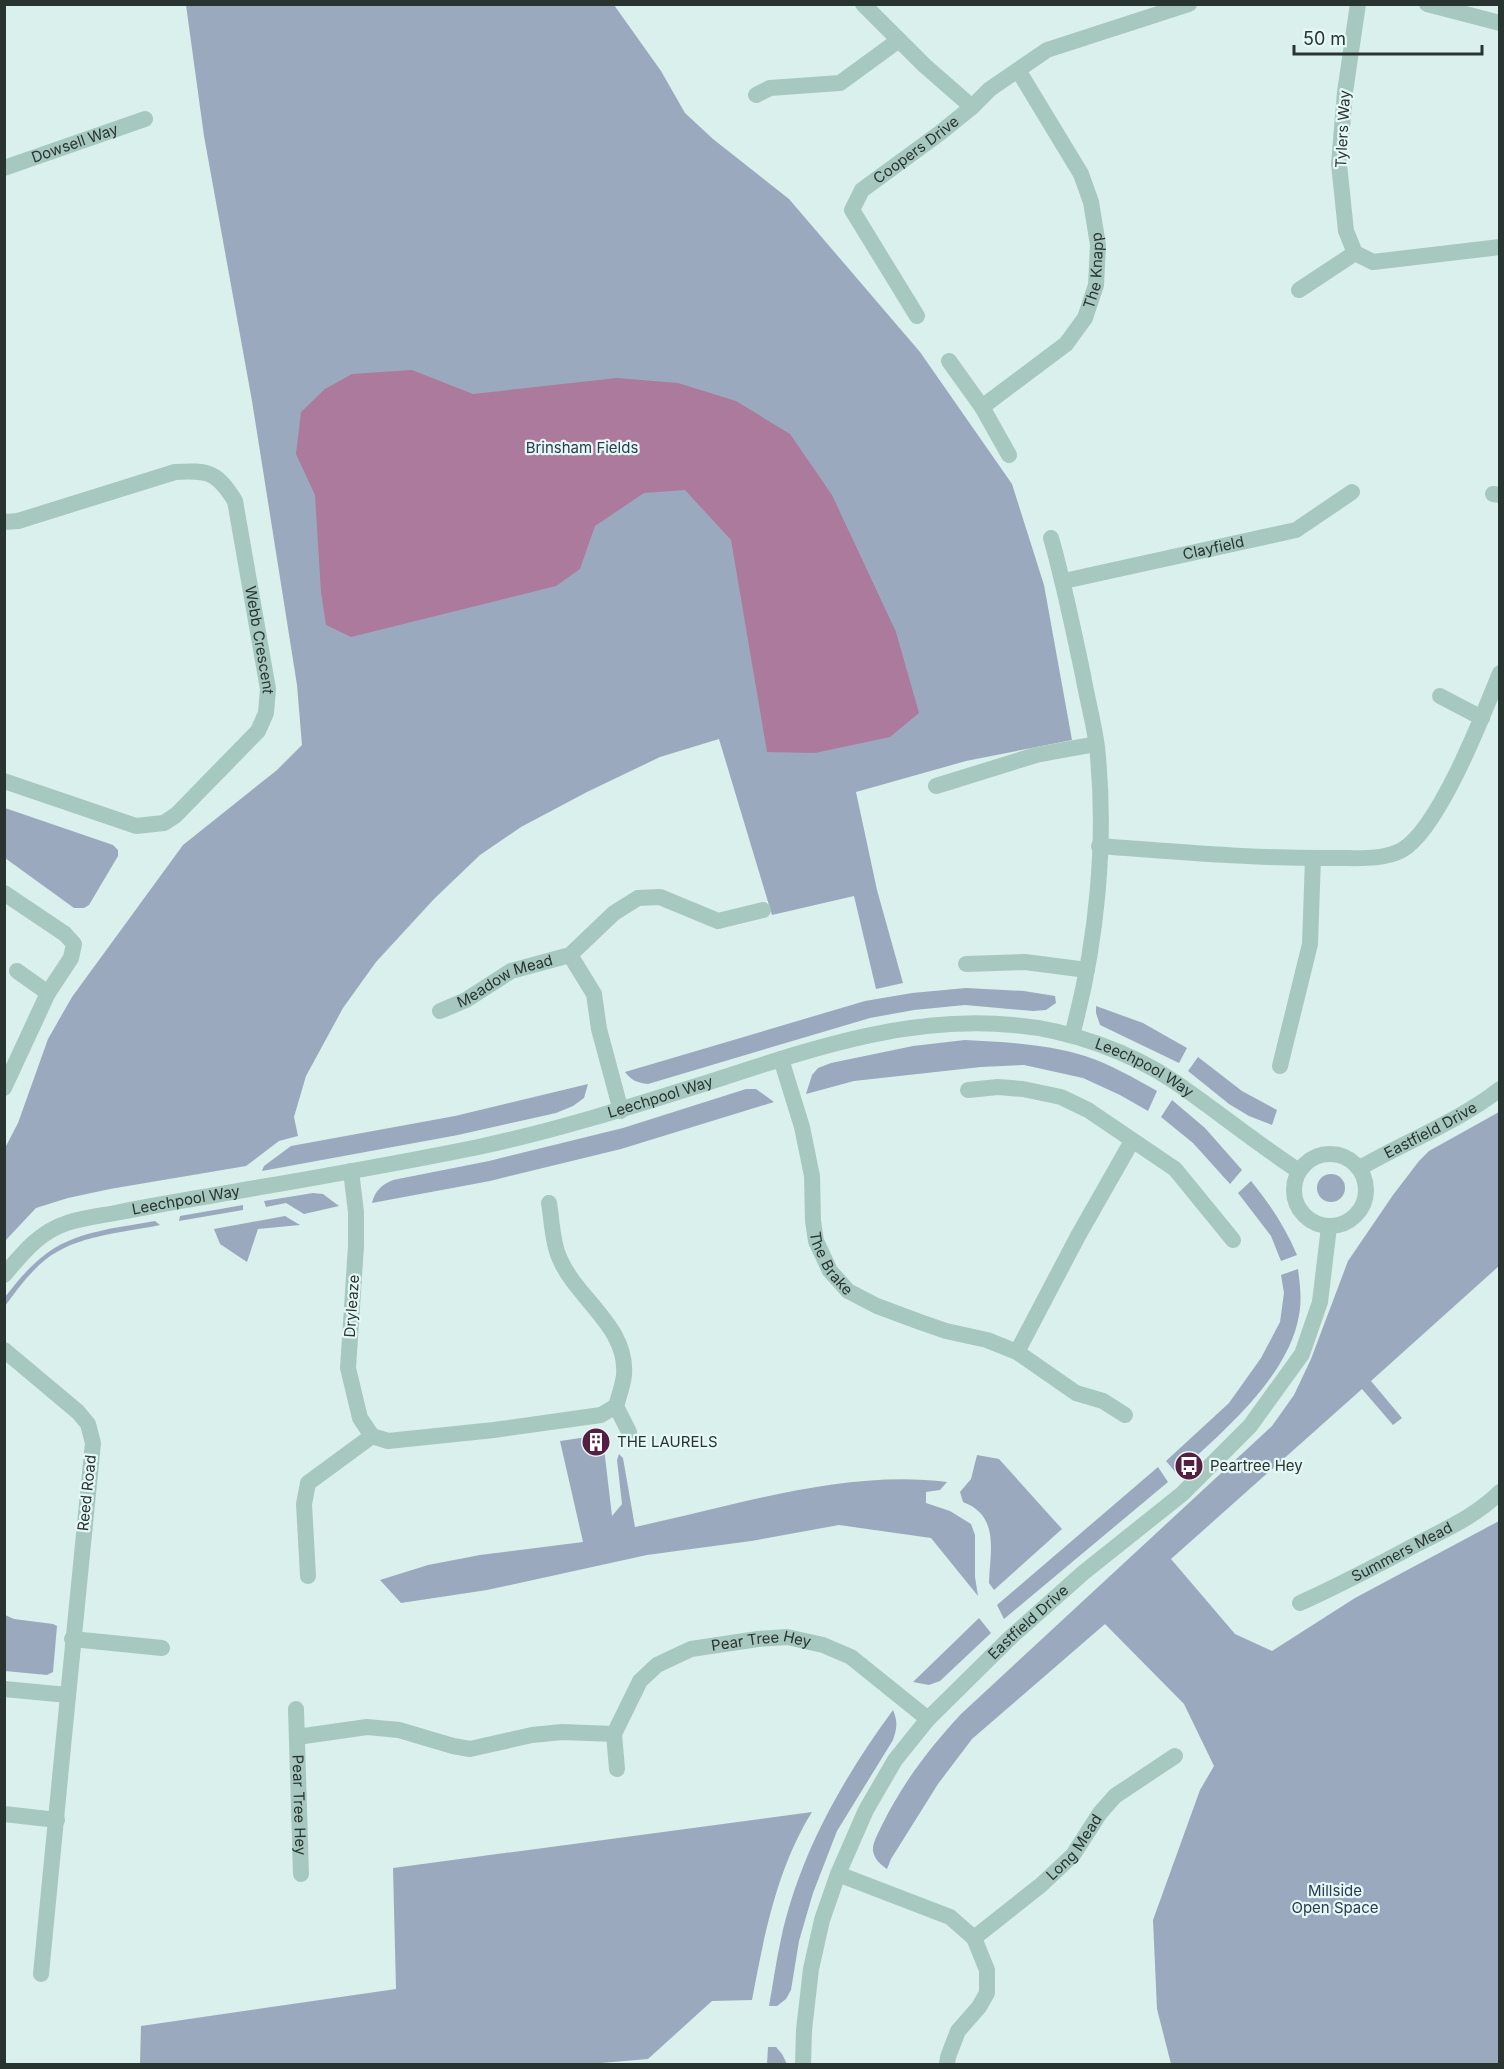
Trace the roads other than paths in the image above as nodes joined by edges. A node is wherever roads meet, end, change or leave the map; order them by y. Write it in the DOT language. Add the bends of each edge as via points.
graph roads {
  1 [pos="863,4"];
  2 [pos="1190,4"];
  3 [pos="1358,4"];
  4 [pos="1427,4"];
  5 [pos="1500,23"];
  6 [pos="899,40"];
  7 [pos="1018,70"];
  8 [pos="756,95"];
  9 [pos="972,107"];
  10 [pos="145,119"];
  11 [pos="4,168"];
  12 [pos="1500,248"];
  13 [pos="1355,253"];
  14 [pos="1299,290"];
  15 [pos="917,316"];
  16 [pos="949,361"];
  17 [pos="982,407"];
  18 [pos="1010,455"];
  19 [pos="1352,492"];
  20 [pos="4,522"];
  21 [pos="1051,538"];
  22 [pos="1064,581"];
  23 [pos="1500,673"];
  24 [pos="1440,696"];
  25 [pos="1482,718"];
  26 [pos="1096,744"];
  27 [pos="4,781"];
  28 [pos="936,786"];
  29 [pos="1099,846"];
  30 [pos="1313,858"];
  31 [pos="4,893"];
  32 [pos="763,910"];
  33 [pos="570,955"];
  34 [pos="966,964"];
  35 [pos="1087,970"];
  36 [pos="17,971"];
  37 [pos="48,993"];
  38 [pos="440,1011"];
  39 [pos="1072,1035"];
  40 [pos="782,1059"];
  41 [pos="1280,1066"];
  42 [pos="4,1088"];
  43 [pos="1500,1089"];
  44 [pos="968,1090"];
  45 [pos="621,1110"];
  46 [pos="1132,1141"];
  47 [pos="1360,1168"];
  48 [pos="1299,1171"];
  49 [pos="351,1172"];
  50 [pos="549,1203"];
  51 [pos="1329,1227"];
  52 [pos="1233,1240"];
  53 [pos="4,1275"];
  54 [pos="4,1350"];
  55 [pos="1017,1352"];
  56 [pos="616,1406"];
  57 [pos="1125,1414"];
  58 [pos="629,1432"];
  59 [pos="372,1436"];
  60 [pos="1500,1492"];
  61 [pos="309,1576"];
  62 [pos="1300,1603"];
  63 [pos="72,1639"];
  64 [pos="162,1648"];
  65 [pos="4,1689"];
  66 [pos="68,1695"];
  67 [pos="296,1709"];
  68 [pos="928,1719"];
  69 [pos="614,1734"];
  70 [pos="297,1737"];
  71 [pos="1175,1756"];
  72 [pos="617,1768"];
  73 [pos="4,1814"];
  74 [pos="57,1820"];
  75 [pos="301,1874"];
  76 [pos="838,1874"];
  77 [pos="974,1938"];
  78 [pos="41,1974"];
  79 [pos="803,2064"];
  80 [pos="947,2064"];
  1 -- 6 [label="street, Coopers Drive"];
  2 -- 7 [label="street, Coopers Drive" via="1047,50"];
  3 -- 13 [label="street, Tylers Way" via="1345,92 1340,164 1346,231"];
  4 -- 5 [label="street"];
  6 -- 8 [label="street" via="840,83 770,88"];
  6 -- 9 [label="street, Coopers Drive"];
  7 -- 9 [label="street, Coopers Drive"];
  7 -- 17 [label="street, The Knapp" via="1081,174 1091,202 1098,245 1096,285 1085,318 1066,344"];
  9 -- 15 [label="street, Coopers Drive" via="862,190 852,210"];
  10 -- 11 [label="street, Dowsell Way"];
  12 -- 13 [label="street" via="1372,262"];
  13 -- 14 [label="street"];
  16 -- 17 [label="street"];
  17 -- 18 [label="street"];
  19 -- 22 [label="street, Clayfield" via="1296,530"];
  20 -- 27 [label="street, Webb Crescent" via="176,472 197,470 210,474 224,483 235,501 268,689 266,713 258,731 164,823 136,826"];
  21 -- 22 [label="street"];
  22 -- 26 [label="street"];
  23 -- 25 [label="street"];
  24 -- 25 [label="street"];
  25 -- 30 [label="street" via="1425,831 1402,850 1377,857"];
  26 -- 28 [label="street" via="1036,755"];
  26 -- 29 [label="street"];
  29 -- 30 [label="street"];
  29 -- 35 [label="street"];
  30 -- 41 [label="street" via="1310,944"];
  31 -- 37 [label="street" via="74,944 71,958"];
  32 -- 33 [label="street, Meadow Mead" via="718,921 660,897 638,898 614,913"];
  33 -- 38 [label="street, Meadow Mead" via="510,970 466,1000"];
  33 -- 45 [label="street, Meadow Mead" via="594,994 599,1029"];
  34 -- 35 [label="street" via="1025,962"];
  35 -- 39 [label="street"];
  36 -- 37 [label="street"];
  37 -- 42 [label="street"];
  39 -- 40 [label="street, Leechpool Way" via="1015,1025 947,1024 857,1037"];
  39 -- 48 [label="street, Leechpool Way" via="1131,1058 1173,1081"];
  40 -- 45 [label="street, Leechpool Way"];
  40 -- 55 [label="street, The Brake" via="812,1176 816,1241 830,1270 848,1291 877,1306"];
  43 -- 47 [label="street, Eastfield Drive"];
  44 -- 46 [label="street" via="1015,1088 1061,1097 1088,1110"];
  45 -- 49 [label="street, Leechpool Way" via="485,1145"];
  46 -- 52 [label="street" via="1175,1169"];
  46 -- 55 [label="street"];
  47 -- 48 [label="street" via="1351,1159 1328,1153 1306,1162"];
  47 -- 51 [label="street" via="1366,1180 1363,1207 1354,1218"];
  48 -- 51 [label="street" via="1294,1190 1298,1208 1317,1224"];
  49 -- 53 [label="street, Leechpool Way" via="69,1222 33,1241"];
  49 -- 59 [label="street, Dryleaze" via="356,1246 348,1368 360,1418"];
  50 -- 56 [label="street" via="558,1256 571,1280 622,1348 624,1376"];
  51 -- 68 [label="street, Eastfield Drive" via="1320,1302 1302,1354 1250,1426 1182,1494 1010,1638"];
  54 -- 63 [label="street, Reed Road" via="78,1412 88,1424 93,1443"];
  55 -- 57 [label="street, The Brake" via="1076,1393 1103,1401"];
  56 -- 58 [label="street"];
  56 -- 59 [label="street" via="602,1415 494,1430 388,1441"];
  59 -- 61 [label="street" via="308,1483 304,1504"];
  60 -- 62 [label="street, Summers Mead" via="1453,1525"];
  63 -- 64 [label="street"];
  63 -- 66 [label="street, Reed Road"];
  65 -- 66 [label="street"];
  66 -- 74 [label="street, Reed Road"];
  67 -- 70 [label="street, Pear Tree Hey"];
  68 -- 69 [label="street, Pear Tree Hey" via="851,1657 824,1645 787,1637 690,1649 672,1656 640,1681"];
  68 -- 76 [label="street, Eastfield Drive" via="896,1760 866,1810"];
  69 -- 70 [label="street, Pear Tree Hey" via="532,1735 470,1749 399,1730 367,1727"];
  69 -- 72 [label="street"];
  70 -- 75 [label="street, Pear Tree Hey"];
  71 -- 77 [label="street, Long Mead" via="1115,1796 1073,1855"];
  73 -- 74 [label="street"];
  74 -- 78 [label="street, Reed Road"];
  76 -- 77 [label="street" via="950,1917"];
  76 -- 79 [label="street, Eastfield Drive" via="811,1969"];
  77 -- 80 [label="street" via="987,1970 987,1993 958,2031"];
}
